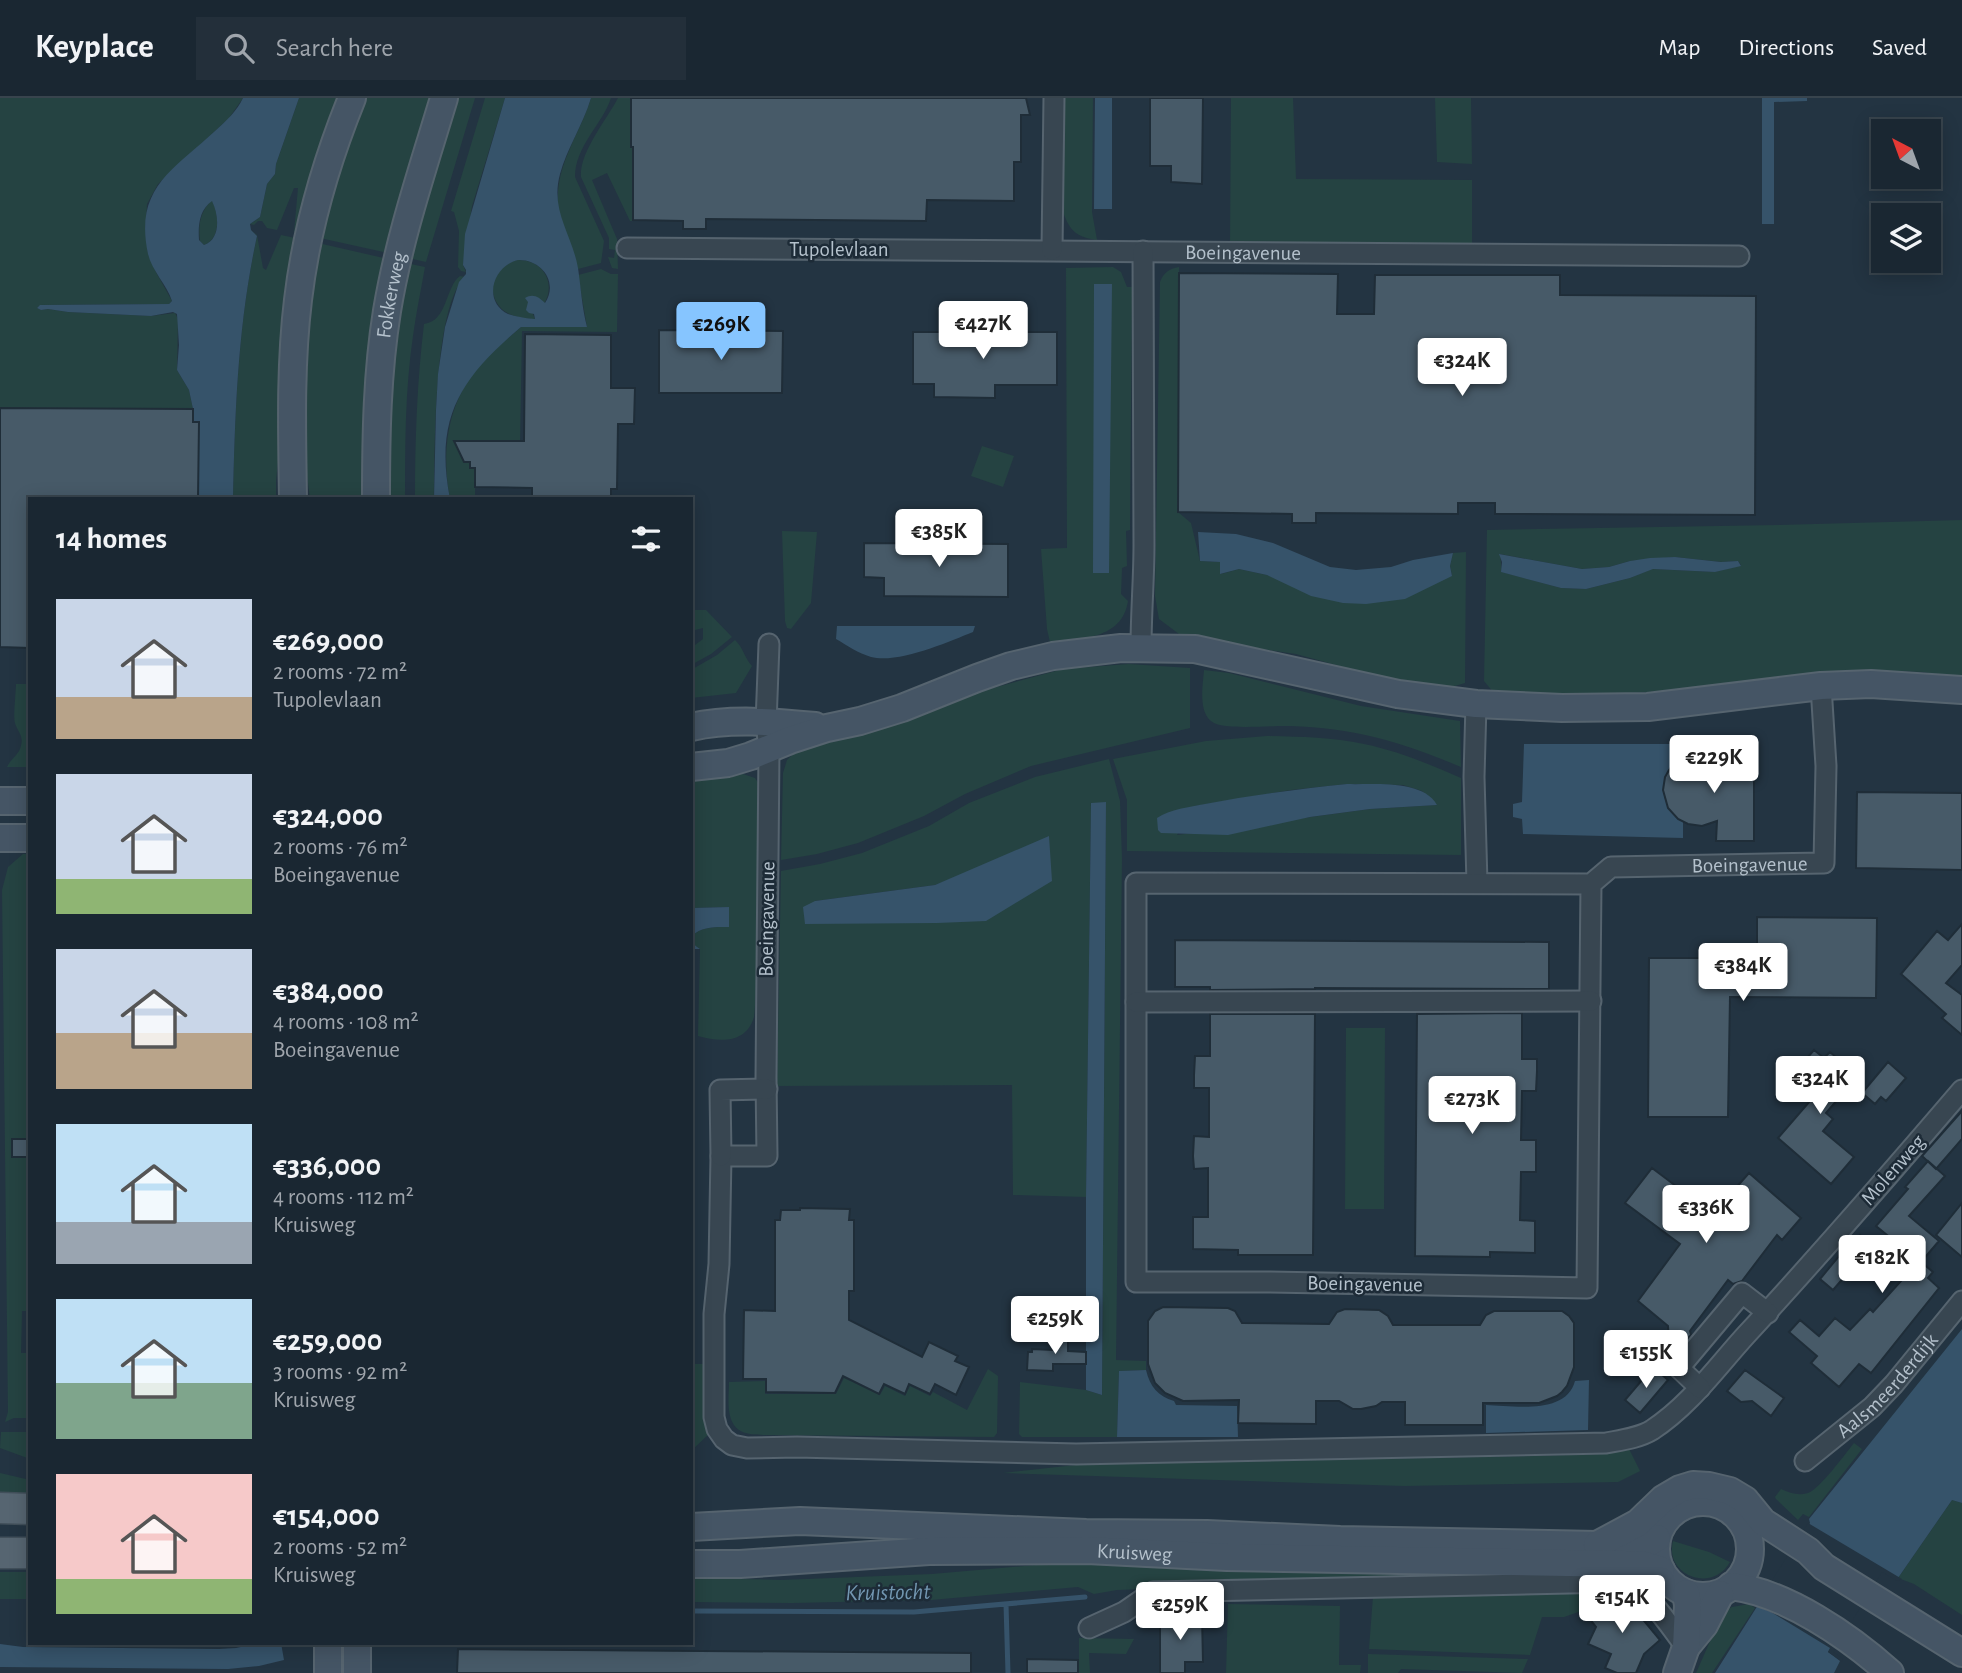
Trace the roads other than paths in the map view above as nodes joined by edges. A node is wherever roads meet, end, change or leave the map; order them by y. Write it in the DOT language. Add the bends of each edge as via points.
graph roads {
  1 [pos="352,98"];
  2 [pos="444,98"];
  3 [pos="1054,98"];
  4 [pos="627,248"];
  5 [pos="1052,250"];
  6 [pos="1143,251"];
  7 [pos="1739,256"];
  8 [pos="293,497"];
  9 [pos="376,497"];
  10 [pos="769,644"];
  11 [pos="1141,648"];
  12 [pos="1821,686"];
  13 [pos="1962,690"];
  14 [pos="1476,704"];
  15 [pos="693,727"];
  16 [pos="767,736"];
  17 [pos="693,767"];
  18 [pos="0,801"];
  19 [pos="28,801"];
  20 [pos="0,838"];
  21 [pos="28,838"];
  22 [pos="1477,883"];
  23 [pos="1591,884"];
  24 [pos="1591,1001"];
  25 [pos="1136,1002"];
  26 [pos="767,1089"];
  27 [pos="1962,1090"];
  28 [pos="721,1156"];
  29 [pos="1962,1301"];
  30 [pos="1768,1312"];
  31 [pos="1700,1388"];
  32 [pos="1805,1461"];
  33 [pos="0,1508"];
  34 [pos="28,1509"];
  35 [pos="1753,1524"];
  36 [pos="693,1527"];
  37 [pos="1657,1538"];
  38 [pos="1597,1545"];
  39 [pos="0,1552"];
  40 [pos="28,1553"];
  41 [pos="693,1564"];
  42 [pos="1661,1570"];
  43 [pos="1725,1590"];
  44 [pos="1686,1593"];
  45 [pos="1089,1628"];
  46 [pos="328,1645"];
  47 [pos="357,1645"];
  48 [pos="1686,1647"];
  49 [pos="1962,1653"];
  50 [pos="328,1673"];
  51 [pos="356,1673"];
  52 [pos="1677,1673"];
  53 [pos="1890,1673"];
  1 -- 8 [label="main road" via="322,188 298,300 292,393"];
  2 -- 9 [label="main road, Fokkerweg" via="387,310 378,399"];
  3 -- 5 [label="street"];
  4 -- 5 [label="street, Tupolevlaan"];
  5 -- 6 [label="street, Tupolevlaan"];
  6 -- 7 [label="street, Boeingavenue"];
  6 -- 11 [label="street"];
  10 -- 16 [label="street, Boeingavenue"];
  11 -- 14 [label="main road" via="1195,649 1398,694"];
  11 -- 16 [label="main road" via="1032,661 860,721"];
  12 -- 13 [label="main road"];
  12 -- 14 [label="main road" via="1648,707"];
  12 -- 23 [label="street, Boeingavenue" via="1826,766 1824,863 1611,867"];
  14 -- 22 [label="street"];
  15 -- 16 [label="main road" via="729,722"];
  16 -- 17 [label="main road" via="738,760"];
  16 -- 26 [label="street, Boeingavenue"];
  18 -- 19 [label="main road"];
  20 -- 21 [label="main road"];
  22 -- 23 [label="street, Boeingavenue"];
  22 -- 25 [label="street, Boeingavenue" via="1136,883"];
  23 -- 24 [label="street, Boeingavenue"];
  24 -- 25 [label="street"];
  24 -- 25 [label="street, Boeingavenue" via="1587,1288 1136,1282"];
  26 -- 28 [label="street, Boeingavenue" via="767,1156"];
  26 -- 28 [label="street" via="720,1090"];
  27 -- 30 [label="street, Molenweg"];
  28 -- 31 [label="street, Molenweg" via="714,1417 719,1434 732,1445 1076,1454 1593,1444 1650,1432"];
  29 -- 32 [label="street, Aalsmeerderdijk" via="1872,1407"];
  30 -- 31 [label="street, Molenweg"];
  30 -- 31 [label="street" via="1742,1293 1679,1368"];
  33 -- 34 [label="main road"];
  35 -- 37 [label="main road" via="1727,1508 1705,1502 1673,1513"];
  35 -- 38 [label="main road, Kruisweg" via="1745,1500 1730,1491 1693,1485 1663,1499 1638,1523"];
  35 -- 43 [label="main road" via="1744,1573"];
  35 -- 49 [label="main road" via="1792,1548 1801,1561 1824,1567"];
  36 -- 38 [label="main road, Kruisweg" via="800,1521"];
  37 -- 38 [label="main road, Kruisweg" via="1633,1548 1610,1550"];
  37 -- 42 [label="main road"];
  39 -- 40 [label="main road"];
  41 -- 42 [label="main road, Kruisweg" via="929,1551 1087,1550 1625,1564"];
  42 -- 44 [label="main road"];
  43 -- 44 [label="main road" via="1707,1596"];
  43 -- 48 [label="main road"];
  43 -- 53 [label="main road" via="1748,1588 1790,1603 1866,1651"];
  44 -- 48 [label="main road"];
  45 -- 48 [label="street, Kruisweg" via="1153,1592 1615,1582 1642,1595"];
  46 -- 50 [label="main road"];
  47 -- 51 [label="main road"];
  48 -- 52 [label="main road"];
}
